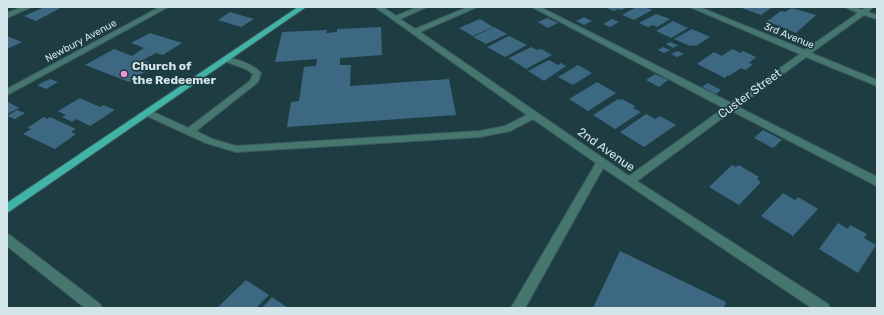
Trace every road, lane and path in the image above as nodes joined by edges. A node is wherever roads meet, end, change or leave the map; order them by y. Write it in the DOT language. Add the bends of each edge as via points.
graph roads {
  1 [pos="28,7"];
  2 [pos="165,7"];
  3 [pos="303,7"];
  4 [pos="378,7"];
  5 [pos="424,7"];
  6 [pos="474,7"];
  7 [pos="535,7"];
  8 [pos="693,7"];
  9 [pos="848,7"];
  10 [pos="867,10"];
  11 [pos="7,16"];
  12 [pos="877,17"];
  13 [pos="395,19"];
  14 [pos="414,32"];
  15 [pos="806,53"];
  16 [pos="227,59"];
  17 [pos="877,83"];
  18 [pos="7,92"];
  19 [pos="730,108"];
  20 [pos="148,113"];
  21 [pos="533,115"];
  22 [pos="189,132"];
  23 [pos="602,162"];
  24 [pos="629,181"];
  25 [pos="877,182"];
  26 [pos="7,209"];
  27 [pos="7,239"];
  28 [pos="93,307"];
  29 [pos="518,308"];
  30 [pos="823,308"];
  1 -- 11 [label="street"];
  2 -- 18 [label="street, Newbury Avenue"];
  3 -- 16 [label="main road"];
  4 -- 13 [label="street, 2nd Avenue"];
  5 -- 13 [label="street"];
  6 -- 14 [label="street"];
  7 -- 19 [label="street"];
  8 -- 15 [label="street, 3rd Avenue"];
  9 -- 10 [label="street"];
  10 -- 12 [label="street"];
  10 -- 15 [label="street, Custer Street"];
  13 -- 14 [label="street, 2nd Avenue"];
  14 -- 21 [label="street, 2nd Avenue"];
  15 -- 17 [label="street, 3rd Avenue"];
  15 -- 19 [label="street, Custer Street"];
  16 -- 20 [label="main road"];
  16 -- 22 [label="street" via="249,67 257,73 254,82"];
  19 -- 24 [label="street, Custer Street"];
  19 -- 25 [label="street"];
  20 -- 22 [label="street"];
  20 -- 26 [label="main road"];
  21 -- 22 [label="street" via="507,129 480,134 277,148 236,149"];
  21 -- 23 [label="street, 2nd Avenue"];
  23 -- 24 [label="street, 2nd Avenue"];
  23 -- 29 [label="street"];
  24 -- 30 [label="street, 2nd Avenue"];
  27 -- 28 [label="street"];
}
